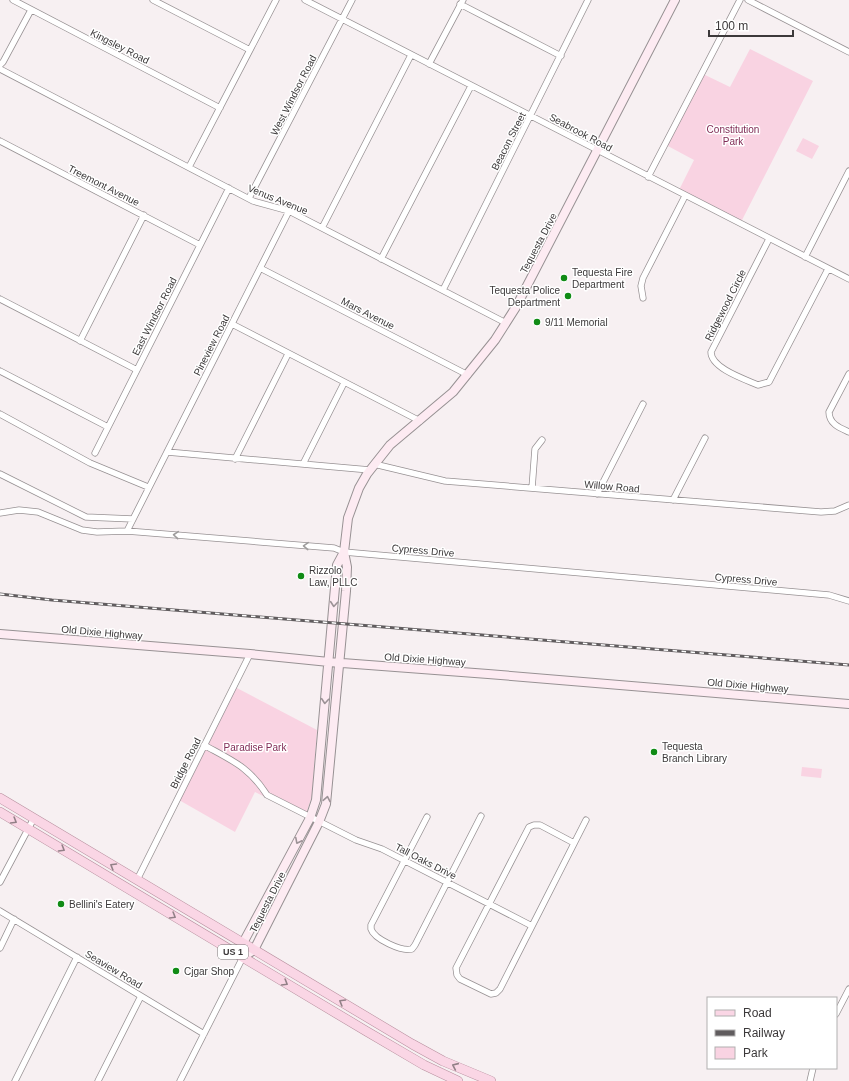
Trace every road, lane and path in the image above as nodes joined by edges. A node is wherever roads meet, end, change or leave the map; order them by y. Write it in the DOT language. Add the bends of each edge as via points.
graph roads {
  1 [pos="13,0"];
  2 [pos="153,0"];
  3 [pos="276,0"];
  4 [pos="305,0"];
  5 [pos="352,0"];
  6 [pos="588,0"];
  7 [pos="675,0"];
  8 [pos="740,0"];
  9 [pos="748,0"];
  10 [pos="462,2"];
  11 [pos="31,10"];
  12 [pos="342,19"];
  13 [pos="250,50"];
  14 [pos="849,52"];
  15 [pos="411,55"];
  16 [pos="561,56"];
  17 [pos="429,64"];
  18 [pos="0,65"];
  19 [pos="0,69"];
  20 [pos="471,86"];
  21 [pos="220,108"];
  22 [pos="531,116"];
  23 [pos="0,141"];
  24 [pos="597,151"];
  25 [pos="189,167"];
  26 [pos="849,171"];
  27 [pos="648,177"];
  28 [pos="229,188"];
  29 [pos="685,196"];
  30 [pos="249,198"];
  31 [pos="289,211"];
  32 [pos="144,216"];
  33 [pos="322,228"];
  34 [pos="769,238"];
  35 [pos="200,245"];
  36 [pos="805,257"];
  37 [pos="382,259"];
  38 [pos="260,268"];
  39 [pos="828,269"];
  40 [pos="849,279"];
  41 [pos="443,290"];
  42 [pos="643,298"];
  43 [pos="0,299"];
  44 [pos="506,323"];
  45 [pos="232,324"];
  46 [pos="80,341"];
  47 [pos="288,354"];
  48 [pos="137,370"];
  49 [pos="0,371"];
  50 [pos="849,374"];
  51 [pos="468,375"];
  52 [pos="344,383"];
  53 [pos="643,404"];
  54 [pos="0,414"];
  55 [pos="420,422"];
  56 [pos="108,427"];
  57 [pos="849,432"];
  58 [pos="705,438"];
  59 [pos="542,440"];
  60 [pos="167,452"];
  61 [pos="95,453"];
  62 [pos="235,458"];
  63 [pos="303,464"];
  64 [pos="372,467"];
  65 [pos="0,474"];
  66 [pos="148,487"];
  67 [pos="532,488"];
  68 [pos="597,494"];
  69 [pos="673,500"];
  70 [pos="849,505"];
  71 [pos="0,513"];
  72 [pos="133,519"];
  73 [pos="128,532"];
  74 [pos="344,552"];
  75 [pos="849,601"];
  76 [pos="0,634"];
  77 [pos="250,654"];
  78 [pos="329,662"];
  79 [pos="339,663"];
  80 [pos="849,704"];
  81 [pos="204,745"];
  82 [pos="0,798"];
  83 [pos="0,812"];
  84 [pos="481,816"];
  85 [pos="427,817"];
  86 [pos="34,818"];
  87 [pos="310,818"];
  88 [pos="586,820"];
  89 [pos="319,822"];
  90 [pos="28,829"];
  91 [pos="574,843"];
  92 [pos="405,861"];
  93 [pos="137,880"];
  94 [pos="0,882"];
  95 [pos="447,882"];
  96 [pos="489,904"];
  97 [pos="0,911"];
  98 [pos="14,919"];
  99 [pos="532,926"];
  100 [pos="243,943"];
  101 [pos="0,948"];
  102 [pos="254,950"];
  103 [pos="77,957"];
  104 [pos="243,957"];
  105 [pos="849,990"];
  106 [pos="141,996"];
  107 [pos="837,1012"];
  108 [pos="204,1034"];
  109 [pos="408,1055"];
  110 [pos="430,1055"];
  111 [pos="813,1069"];
  112 [pos="15,1081"];
  113 [pos="98,1081"];
  114 [pos="180,1081"];
  115 [pos="458,1081"];
  116 [pos="491,1081"];
  117 [pos="810,1081"];
  1 -- 11 [label="street, Kingsley Road"];
  2 -- 13 [label="street"];
  3 -- 13 [label="street"];
  4 -- 12 [label="street, Seabrook Road"];
  5 -- 12 [label="street, West Windsor Road"];
  6 -- 16 [label="street, Beacon Street"];
  7 -- 24 [label="street, Tequesta Drive"];
  8 -- 27 [label="street"];
  9 -- 14 [label="street"];
  10 -- 16 [label="street"];
  10 -- 17 [label="street"];
  11 -- 18 [label="street"];
  11 -- 21 [label="street, Kingsley Road"];
  12 -- 15 [label="street, Seabrook Road"];
  12 -- 30 [label="street, West Windsor Road"];
  13 -- 21 [label="street"];
  15 -- 17 [label="street, Seabrook Road"];
  15 -- 33 [label="street"];
  16 -- 22 [label="street, Beacon Street"];
  17 -- 20 [label="street, Seabrook Road"];
  19 -- 25 [label="street, Venus Avenue"];
  20 -- 22 [label="street, Seabrook Road"];
  20 -- 37 [label="street"];
  21 -- 25 [label="street"];
  22 -- 24 [label="street, Seabrook Road"];
  22 -- 41 [label="street, Beacon Street"];
  23 -- 32 [label="street, Treemont Avenue"];
  24 -- 27 [label="street, Seabrook Road"];
  24 -- 44 [label="street, Tequesta Drive"];
  25 -- 28 [label="street, Venus Avenue"];
  26 -- 36 [label="street"];
  27 -- 29 [label="street, Seabrook Road"];
  28 -- 30 [label="street, Venus Avenue"];
  28 -- 35 [label="street, East Windsor Road"];
  29 -- 34 [label="street, Seabrook Road"];
  29 -- 42 [label="street" via="643,278"];
  30 -- 31 [label="street, Venus Avenue"];
  31 -- 33 [label="street, Venus Avenue"];
  31 -- 38 [label="street, Pineview Road"];
  32 -- 35 [label="street, Treemont Avenue"];
  32 -- 46 [label="street"];
  33 -- 37 [label="street, Venus Avenue"];
  34 -- 36 [label="street, Seabrook Road"];
  34 -- 39 [label="street, Ridgewood Circle" via="711,352 712,360 718,366 758,385 769,382"];
  35 -- 48 [label="street, East Windsor Road"];
  36 -- 39 [label="street, Seabrook Road"];
  37 -- 41 [label="street, Venus Avenue"];
  38 -- 45 [label="street, Pineview Road"];
  38 -- 51 [label="street, Mars Avenue"];
  39 -- 40 [label="street, Seabrook Road"];
  41 -- 44 [label="street, Venus Avenue"];
  43 -- 46 [label="street"];
  44 -- 51 [label="street, Tequesta Drive"];
  45 -- 47 [label="street"];
  45 -- 60 [label="street, Pineview Road"];
  46 -- 48 [label="street"];
  47 -- 52 [label="street"];
  47 -- 62 [label="street"];
  48 -- 56 [label="street, East Windsor Road"];
  49 -- 56 [label="street"];
  50 -- 57 [label="street" via="829,412 833,423"];
  51 -- 55 [label="street, Tequesta Drive"];
  52 -- 55 [label="street"];
  52 -- 63 [label="street"];
  53 -- 68 [label="street"];
  54 -- 66 [label="street" via="90,463"];
  55 -- 64 [label="street, Tequesta Drive" via="390,445"];
  56 -- 61 [label="street, East Windsor Road"];
  58 -- 69 [label="street"];
  59 -- 67 [label="street" via="535,449"];
  60 -- 62 [label="street, Willow Road"];
  60 -- 66 [label="street, Pineview Road"];
  62 -- 63 [label="street, Willow Road"];
  63 -- 64 [label="street, Willow Road"];
  64 -- 67 [label="street, Willow Road" via="445,481"];
  64 -- 74 [label="street, Tequesta Drive" via="348,518"];
  65 -- 72 [label="street" via="86,517"];
  66 -- 72 [label="street, Pineview Road"];
  67 -- 68 [label="street, Willow Road"];
  68 -- 69 [label="street, Willow Road"];
  69 -- 70 [label="street, Willow Road" via="821,512 835,511"];
  71 -- 73 [label="street, Cypress Drive" via="34,511 48,514 87,531"];
  72 -- 73 [label="street, Pineview Road"];
  74 -- 73 [label="street, Cypress Drive, one-way" via="334,548"];
  74 -- 75 [label="street, Cypress Drive" via="829,595"];
  74 -- 78 [label="street, Tequesta Drive, one-way" via="338,565"];
  74 -- 79 [label="street, Tequesta Drive" via="347,567"];
  76 -- 77 [label="street, Old Dixie Highway"];
  77 -- 78 [label="street, Old Dixie Highway"];
  77 -- 81 [label="street, Bridge Road"];
  78 -- 79 [label="street, Old Dixie Highway"];
  78 -- 87 [label="street, Tequesta Drive, one-way" via="318,789"];
  79 -- 80 [label="street, Old Dixie Highway"];
  89 -- 79 [label="street, Tequesta Drive, one-way" via="328,793"];
  81 -- 87 [label="street, Tall Oaks Drive" via="242,765 268,795"];
  81 -- 93 [label="street, Bridge Road"];
  82 -- 86 [label="main road, US 1"];
  83 -- 90 [label="main road, US 1, one-way"];
  84 -- 95 [label="street"];
  85 -- 92 [label="street"];
  86 -- 90 [label="street"];
  93 -- 86 [label="main road, US 1, one-way"];
  87 -- 89 [label="street, Tall Oaks Drive"];
  87 -- 100 [label="street, Tequesta Drive, one-way"];
  88 -- 91 [label="street"];
  89 -- 92 [label="street, Tall Oaks Drive"];
  89 -- 102 [label="street, Tequesta Drive"];
  90 -- 94 [label="street"];
  90 -- 104 [label="main road, US 1, one-way"];
  91 -- 96 [label="street" via="540,825 534,824 529,827"];
  91 -- 99 [label="street"];
  92 -- 95 [label="street, Tall Oaks Drive"];
  92 -- 95 [label="street" via="371,929 375,935 403,950 412,949 415,945"];
  93 -- 100 [label="main road, US 1"];
  95 -- 96 [label="street, Tall Oaks Drive"];
  96 -- 99 [label="street, Tall Oaks Drive"];
  96 -- 99 [label="street" via="456,968 460,979 491,994 496,993"];
  97 -- 98 [label="street, Seaview Road"];
  98 -- 101 [label="street"];
  98 -- 103 [label="street, Seaview Road"];
  100 -- 102 [label="main road, US 1"];
  100 -- 104 [label="street, Tequesta Drive"];
  102 -- 104 [label="street"];
  110 -- 102 [label="main road, US 1, one-way"];
  103 -- 106 [label="street, Seaview Road"];
  103 -- 112 [label="street"];
  104 -- 108 [label="street"];
  104 -- 109 [label="main road, US 1, one-way"];
  105 -- 107 [label="street"];
  106 -- 108 [label="street, Seaview Road"];
  106 -- 113 [label="street"];
  108 -- 114 [label="street"];
  109 -- 110 [label="main road"];
  109 -- 115 [label="main road, US 1"];
  116 -- 110 [label="main road, US 1, one-way"];
  111 -- 117 [label="street"];
}
